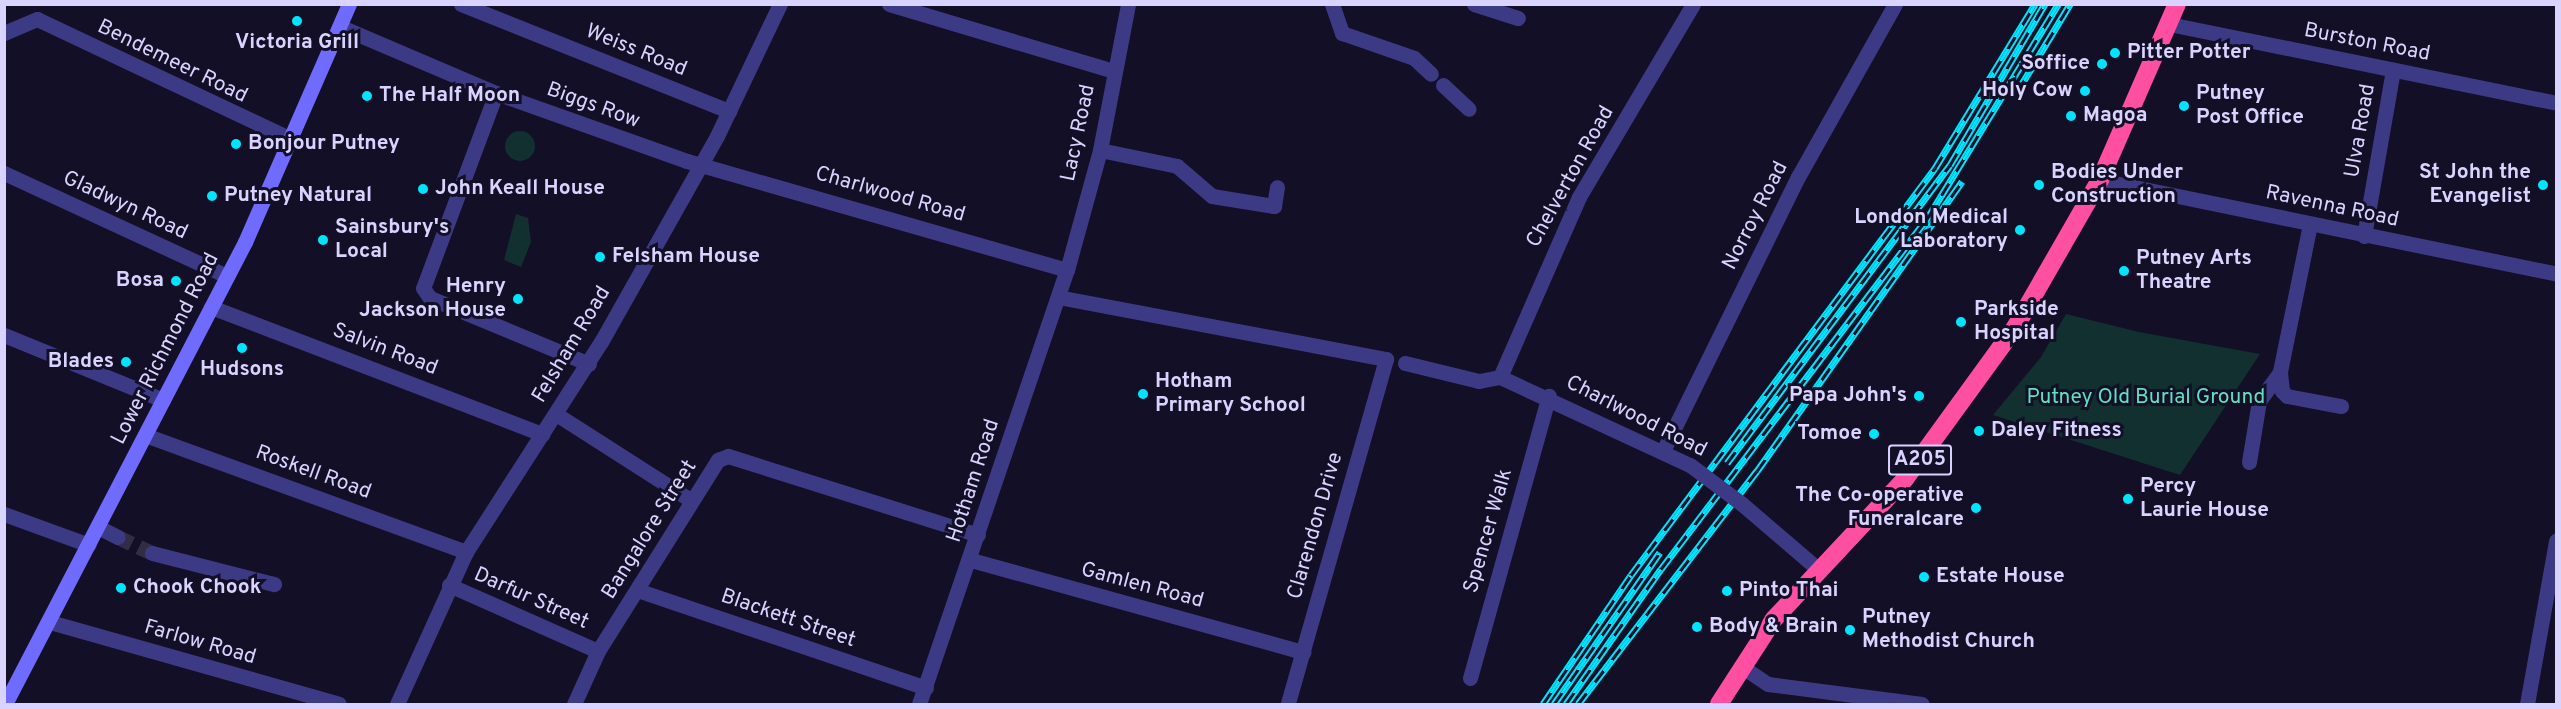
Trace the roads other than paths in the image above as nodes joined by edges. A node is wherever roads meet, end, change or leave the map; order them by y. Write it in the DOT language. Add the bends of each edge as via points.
graph roads {
  1 [pos="349,4"];
  2 [pos="461,4"];
  3 [pos="780,4"];
  4 [pos="889,4"];
  5 [pos="1128,4"];
  6 [pos="1332,4"];
  7 [pos="1474,4"];
  8 [pos="1693,4"];
  9 [pos="1895,4"];
  10 [pos="2177,4"];
  11 [pos="1518,18"];
  12 [pos="2169,24"];
  13 [pos="340,27"];
  14 [pos="4,33"];
  15 [pos="2393,70"];
  16 [pos="1114,71"];
  17 [pos="1431,74"];
  18 [pos="1443,85"];
  19 [pos="496,93"];
  20 [pos="2556,103"];
  21 [pos="1469,109"];
  22 [pos="729,111"];
  23 [pos="291,139"];
  24 [pos="1100,150"];
  25 [pos="700,164"];
  26 [pos="4,173"];
  27 [pos="2100,180"];
  28 [pos="1277,187"];
  29 [pos="2310,224"];
  30 [pos="2364,236"];
  31 [pos="1067,270"];
  32 [pos="2556,274"];
  33 [pos="227,276"];
  34 [pos="1058,297"];
  35 [pos="211,307"];
  36 [pos="4,335"];
  37 [pos="1406,363"];
  38 [pos="588,364"];
  39 [pos="2280,372"];
  40 [pos="1500,377"];
  41 [pos="1549,396"];
  42 [pos="163,400"];
  43 [pos="2341,406"];
  44 [pos="556,414"];
  45 [pos="542,434"];
  46 [pos="145,435"];
  47 [pos="1663,451"];
  48 [pos="2249,462"];
  49 [pos="692,501"];
  50 [pos="4,514"];
  51 [pos="98,527"];
  52 [pos="978,535"];
  53 [pos="118,537"];
  54 [pos="2556,541"];
  55 [pos="89,545"];
  56 [pos="466,552"];
  57 [pos="152,553"];
  58 [pos="971,560"];
  59 [pos="1819,570"];
  60 [pos="274,584"];
  61 [pos="449,585"];
  62 [pos="637,590"];
  63 [pos="50,622"];
  64 [pos="598,651"];
  65 [pos="1303,652"];
  66 [pos="1741,666"];
  67 [pos="1470,678"];
  68 [pos="926,688"];
  69 [pos="6,702"];
  70 [pos="339,705"];
  71 [pos="397,705"];
  72 [pos="574,705"];
  73 [pos="919,705"];
  74 [pos="1288,705"];
  75 [pos="1719,705"];
  76 [pos="1922,705"];
  77 [pos="2527,705"];
  1 -- 13 [label="main road, Lower Richmond Road"];
  2 -- 22 [label="street, Weiss Road"];
  3 -- 22 [label="street, Felsham Road"];
  4 -- 16 [label="street"];
  5 -- 16 [label="street, Lacy Road"];
  6 -- 17 [label="street" via="1342,33 1414,58"];
  7 -- 11 [label="street"];
  8 -- 40 [label="street, Chelverton Road" via="1580,197"];
  9 -- 47 [label="street, Norroy Road" via="1798,177"];
  10 -- 12 [label="highway, A205"];
  12 -- 15 [label="street, Burston Road"];
  12 -- 27 [label="highway, A205"];
  13 -- 19 [label="street, Biggs Row"];
  13 -- 23 [label="main road, Lower Richmond Road"];
  14 -- 23 [label="street, Bendemeer Road" via="37,19"];
  15 -- 20 [label="street, Burston Road"];
  15 -- 30 [label="street, Ulva Road"];
  16 -- 24 [label="street, Lacy Road"];
  18 -- 21 [label="street"];
  19 -- 25 [label="street, Biggs Row"];
  19 -- 38 [label="street" via="423,288 430,298"];
  22 -- 25 [label="street, Felsham Road"];
  23 -- 33 [label="main road, Lower Richmond Road"];
  24 -- 28 [label="street" via="1177,166 1212,196 1274,206"];
  24 -- 31 [label="street, Lacy Road"];
  25 -- 31 [label="street, Charlwood Road"];
  25 -- 38 [label="street, Felsham Road"];
  26 -- 33 [label="street, Gladwyn Road"];
  27 -- 29 [label="street, Ravenna Road"];
  27 -- 59 [label="highway, A205" via="2065,248 1980,381 1905,478"];
  29 -- 30 [label="street, Ravenna Road"];
  29 -- 39 [label="street"];
  30 -- 32 [label="street, Ravenna Road"];
  31 -- 34 [label="street, Hotham Road"];
  33 -- 35 [label="main road, Lower Richmond Road"];
  34 -- 52 [label="street, Hotham Road"];
  34 -- 65 [label="street, Clarendon Drive" via="1386,359"];
  35 -- 42 [label="main road, Lower Richmond Road"];
  35 -- 45 [label="street, Salvin Road"];
  36 -- 42 [label="street"];
  37 -- 40 [label="street, Charlwood Road" via="1479,381"];
  38 -- 44 [label="street, Felsham Road"];
  39 -- 43 [label="street" via="2287,396"];
  39 -- 48 [label="street" via="2253,419"];
  40 -- 41 [label="street, Charlwood Road"];
  41 -- 47 [label="street, Charlwood Road"];
  41 -- 67 [label="street, Spencer Walk"];
  42 -- 46 [label="main road, Lower Richmond Road"];
  44 -- 45 [label="street, Felsham Road"];
  44 -- 49 [label="street"];
  45 -- 56 [label="street, Felsham Road"];
  46 -- 51 [label="main road, Lower Richmond Road"];
  46 -- 56 [label="street, Roskell Road"];
  47 -- 59 [label="street, Charlwood Road, bridge" via="1690,465 1742,504"];
  49 -- 52 [label="street, Bangalore Street" via="718,460 728,456"];
  49 -- 62 [label="street, Bangalore Street"];
  50 -- 55 [label="street"];
  51 -- 53 [label="street"];
  51 -- 55 [label="main road, Lower Richmond Road"];
  52 -- 58 [label="street, Hotham Road"];
  54 -- 77 [label="street"];
  55 -- 63 [label="main road, Lower Richmond Road"];
  56 -- 61 [label="street, Felsham Road"];
  57 -- 60 [label="street"];
  58 -- 65 [label="street, Gamlen Road"];
  58 -- 68 [label="street, Hotham Road"];
  59 -- 66 [label="highway, A205"];
  61 -- 64 [label="street, Darfur Street"];
  61 -- 71 [label="street, Felsham Road"];
  62 -- 64 [label="street, Bangalore Street"];
  62 -- 68 [label="street, Blackett Street"];
  63 -- 69 [label="main road, Lower Richmond Road"];
  63 -- 70 [label="street, Farlow Road"];
  64 -- 72 [label="street, Bangalore Street"];
  65 -- 74 [label="street, Clarendon Drive"];
  66 -- 75 [label="highway, A205"];
  66 -- 76 [label="street" via="1768,684"];
  68 -- 73 [label="street, Hotham Road"];
}
